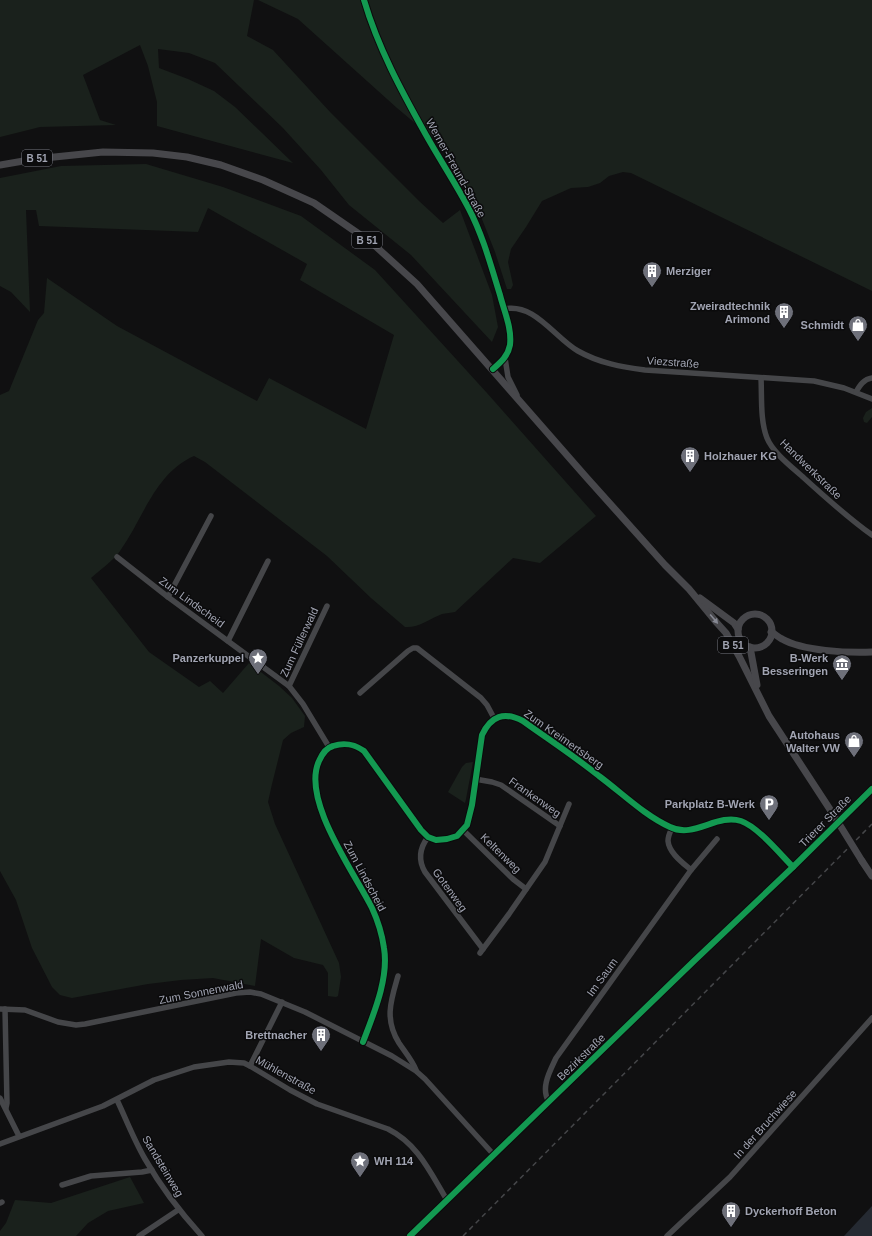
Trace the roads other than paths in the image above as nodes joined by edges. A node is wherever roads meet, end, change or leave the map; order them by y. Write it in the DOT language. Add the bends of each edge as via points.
graph roads {
  1 [pos="364,0"];
  2 [pos="0,165"];
  3 [pos="504,309"];
  4 [pos="504,358"];
  5 [pos="493,370"];
  6 [pos="761,378"];
  7 [pos="872,378"];
  8 [pos="856,392"];
  9 [pos="872,399"];
  10 [pos="523,404"];
  11 [pos="211,516"];
  12 [pos="872,535"];
  13 [pos="117,558"];
  14 [pos="268,561"];
  15 [pos="689,589"];
  16 [pos="168,597"];
  17 [pos="327,606"];
  18 [pos="712,607"];
  19 [pos="743,618"];
  20 [pos="738,629"];
  21 [pos="771,632"];
  22 [pos="228,641"];
  23 [pos="768,641"];
  24 [pos="789,642"];
  25 [pos="753,647"];
  26 [pos="872,652"];
  27 [pos="289,686"];
  28 [pos="360,693"];
  29 [pos="764,708"];
  30 [pos="494,718"];
  31 [pos="329,747"];
  32 [pos="475,779"];
  33 [pos="872,789"];
  34 [pos="569,804"];
  35 [pos="560,826"];
  36 [pos="672,828"];
  37 [pos="463,830"];
  38 [pos="428,837"];
  39 [pos="717,839"];
  40 [pos="545,862"];
  41 [pos="793,867"];
  42 [pos="691,870"];
  43 [pos="872,876"];
  44 [pos="526,889"];
  45 [pos="766,893"];
  46 [pos="509,914"];
  47 [pos="398,976"];
  48 [pos="282,1002"];
  49 [pos="3,1009"];
  50 [pos="872,1018"];
  51 [pos="363,1042"];
  52 [pos="250,1066"];
  53 [pos="416,1070"];
  54 [pos="0,1098"];
  55 [pos="117,1100"];
  56 [pos="549,1102"];
  57 [pos="6,1108"];
  58 [pos="19,1136"];
  59 [pos="0,1144"];
  60 [pos="494,1155"];
  61 [pos="152,1170"];
  62 [pos="62,1185"];
  63 [pos="447,1200"];
  64 [pos="178,1210"];
  65 [pos="139,1236"];
  66 [pos="202,1236"];
  67 [pos="410,1236"];
  68 [pos="667,1236"];
  1 -- 3 [label="street, Werner-Freund-Straße" via="387,61 474,219"];
  2 -- 5 [label="main road, B 51" via="74,154 153,153 221,165 263,180 314,203 372,243 418,284"];
  3 -- 4 [label="street, Werner-Freund-Straße" via="510,331 508,353"];
  3 -- 6 [label="street, Viezstraße" via="515,308 533,314 578,351 602,362 645,370"];
  4 -- 5 [label="street, Werner-Freund-Straße"];
  4 -- 10 [label="street, Werner-Freund-Straße" via="508,377"];
  5 -- 10 [label="main road, B 51"];
  6 -- 8 [label="street, Viezstraße" via="828,383"];
  6 -- 12 [label="street, Handwerkstraße" via="764,426 768,440 791,467 846,516"];
  7 -- 8 [label="street" via="860,385"];
  8 -- 9 [label="street, Viezstraße"];
  10 -- 15 [label="main road, B 51"];
  11 -- 16 [label="street"];
  13 -- 16 [label="street, Zum Lindscheid"];
  14 -- 22 [label="street"];
  15 -- 18 [label="main road, B 51"];
  15 -- 29 [label="main road, B 51, one-way" via="734,646"];
  16 -- 22 [label="street, Zum Lindscheid"];
  17 -- 27 [label="street, Zum Füllerwald"];
  18 -- 19 [label="main road, B 51"];
  18 -- 20 [label="main road, B 51"];
  19 -- 20 [label="main road"];
  19 -- 21 [label="main road" via="753,614 763,616 770,624"];
  20 -- 25 [label="main road" via="741,641"];
  21 -- 23 [label="main road"];
  21 -- 24 [label="main road"];
  22 -- 27 [label="street, Zum Lindscheid"];
  23 -- 24 [label="main road"];
  23 -- 25 [label="main road" via="762,646"];
  24 -- 26 [label="main road" via="834,651"];
  25 -- 29 [label="main road, B 51" via="754,671"];
  27 -- 31 [label="street, Zum Lindscheid"];
  28 -- 30 [label="street" via="408,651 417,648 481,698"];
  29 -- 43 [label="main road, B 51, bridge"];
  30 -- 32 [label="street" via="482,735"];
  30 -- 36 [label="street, Zum Kreimertsberg" via="511,716 523,720 658,821"];
  31 -- 38 [label="street" via="351,744 364,751"];
  31 -- 51 [label="street, Zum Lindscheid" via="317,765 318,802 332,835 372,908 385,950 385,973"];
  32 -- 35 [label="street, Frankenweg" via="501,785"];
  32 -- 37 [label="street" via="469,817"];
  33 -- 41 [label="street, Trierer Straße"];
  34 -- 35 [label="street, Frankenweg"];
  35 -- 40 [label="street, Frankenweg"];
  36 -- 41 [label="street, Zum Kreimertsberg" via="688,830 724,820 740,821 753,828"];
  36 -- 42 [label="street" via="669,846"];
  37 -- 38 [label="street" via="457,836 447,839 436,840"];
  37 -- 44 [label="street, Keltenweg"];
  38 -- 46 [label="street, Gotenweg" via="421,848 421,865 482,951"];
  39 -- 42 [label="street, Im Saum"];
  40 -- 44 [label="street, Keltenweg"];
  41 -- 45 [label="street, Trierer Straße"];
  42 -- 56 [label="street, Im Saum" via="556,1058 545,1091"];
  44 -- 46 [label="street, Keltenweg"];
  45 -- 56 [label="street, Bezirkstraße"];
  47 -- 53 [label="street, Zum Sonnenwald" via="391,1001 391,1024"];
  48 -- 49 [label="street, Zum Sonnenwald" via="261,994 243,992 76,1025 58,1022 25,1010"];
  48 -- 51 [label="street, Zum Sonnenwald"];
  48 -- 52 [label="street"];
  49 -- 57 [label="street"];
  50 -- 68 [label="street, In der Bruchwiese" via="730,1177"];
  51 -- 53 [label="street, Zum Sonnenwald"];
  52 -- 55 [label="street, Mühlenstraße" via="229,1062 194,1067 154,1080"];
  52 -- 63 [label="street, Mühlenstraße" via="317,1104 388,1129 405,1139 423,1160"];
  53 -- 60 [label="street, Zum Sonnenwald"];
  54 -- 57 [label="street"];
  55 -- 58 [label="street, Mühlenstraße"];
  55 -- 61 [label="street, Sandsteinweg"];
  56 -- 60 [label="street, Bezirkstraße"];
  57 -- 58 [label="street"];
  58 -- 59 [label="street, Mühlenstraße"];
  60 -- 63 [label="street, Bezirkstraße"];
  61 -- 62 [label="street" via="91,1176"];
  61 -- 64 [label="street, Sandsteinweg"];
  63 -- 67 [label="street, Bezirkstraße"];
  64 -- 65 [label="street"];
  64 -- 66 [label="street, Sandsteinweg"];
}
